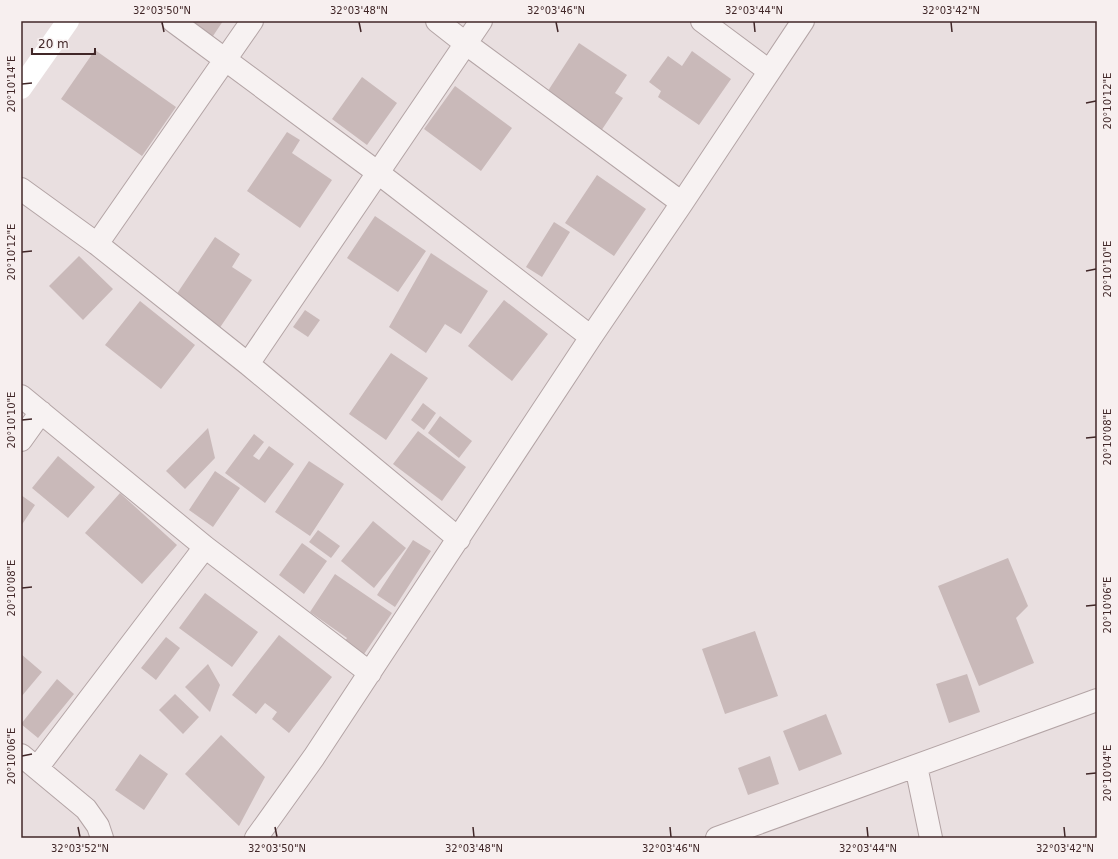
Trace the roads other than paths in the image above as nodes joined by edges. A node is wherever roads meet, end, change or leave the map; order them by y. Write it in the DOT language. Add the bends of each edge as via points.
graph roads {
  1 [pos="68,21"];
  2 [pos="173,21"];
  3 [pos="252,21"];
  4 [pos="437,21"];
  5 [pos="480,21"];
  6 [pos="702,21"];
  7 [pos="803,21"];
  8 [pos="465,44"];
  9 [pos="226,59"];
  10 [pos="769,71"];
  11 [pos="21,88"];
  12 [pos="378,172"];
  13 [pos="21,189"];
  14 [pos="682,203"];
  15 [pos="97,244"];
  16 [pos="591,337"];
  17 [pos="248,364"];
  18 [pos="21,396"];
  19 [pos="41,412"];
  20 [pos="21,440"];
  21 [pos="459,539"];
  22 [pos="205,547"];
  23 [pos="370,674"];
  24 [pos="1097,700"];
  25 [pos="29,762"];
  26 [pos="916,766"];
  27 [pos="724,837"];
  28 [pos="102,838"];
  29 [pos="256,838"];
  30 [pos="931,838"];
  1 -- 11 [label="main road"];
  2 -- 9 [label="street"];
  3 -- 9 [label="street"];
  4 -- 8 [label="street"];
  5 -- 8 [label="street"];
  6 -- 10 [label="street"];
  7 -- 10 [label="street"];
  8 -- 12 [label="street"];
  8 -- 14 [label="street"];
  9 -- 12 [label="street"];
  9 -- 15 [label="street"];
  10 -- 14 [label="street"];
  12 -- 16 [label="street"];
  12 -- 17 [label="street"];
  13 -- 15 [label="street"];
  14 -- 16 [label="street"];
  15 -- 17 [label="street"];
  16 -- 21 [label="street"];
  17 -- 21 [label="street"];
  18 -- 19 [label="street"];
  19 -- 20 [label="street"];
  19 -- 22 [label="street"];
  21 -- 23 [label="street"];
  22 -- 23 [label="street"];
  22 -- 25 [label="street"];
  23 -- 29 [label="street"];
  24 -- 26 [label="street"];
  25 -- 28 [label="street" via="86,809 98,826"];
  26 -- 27 [label="street"];
  26 -- 30 [label="street"];
}
